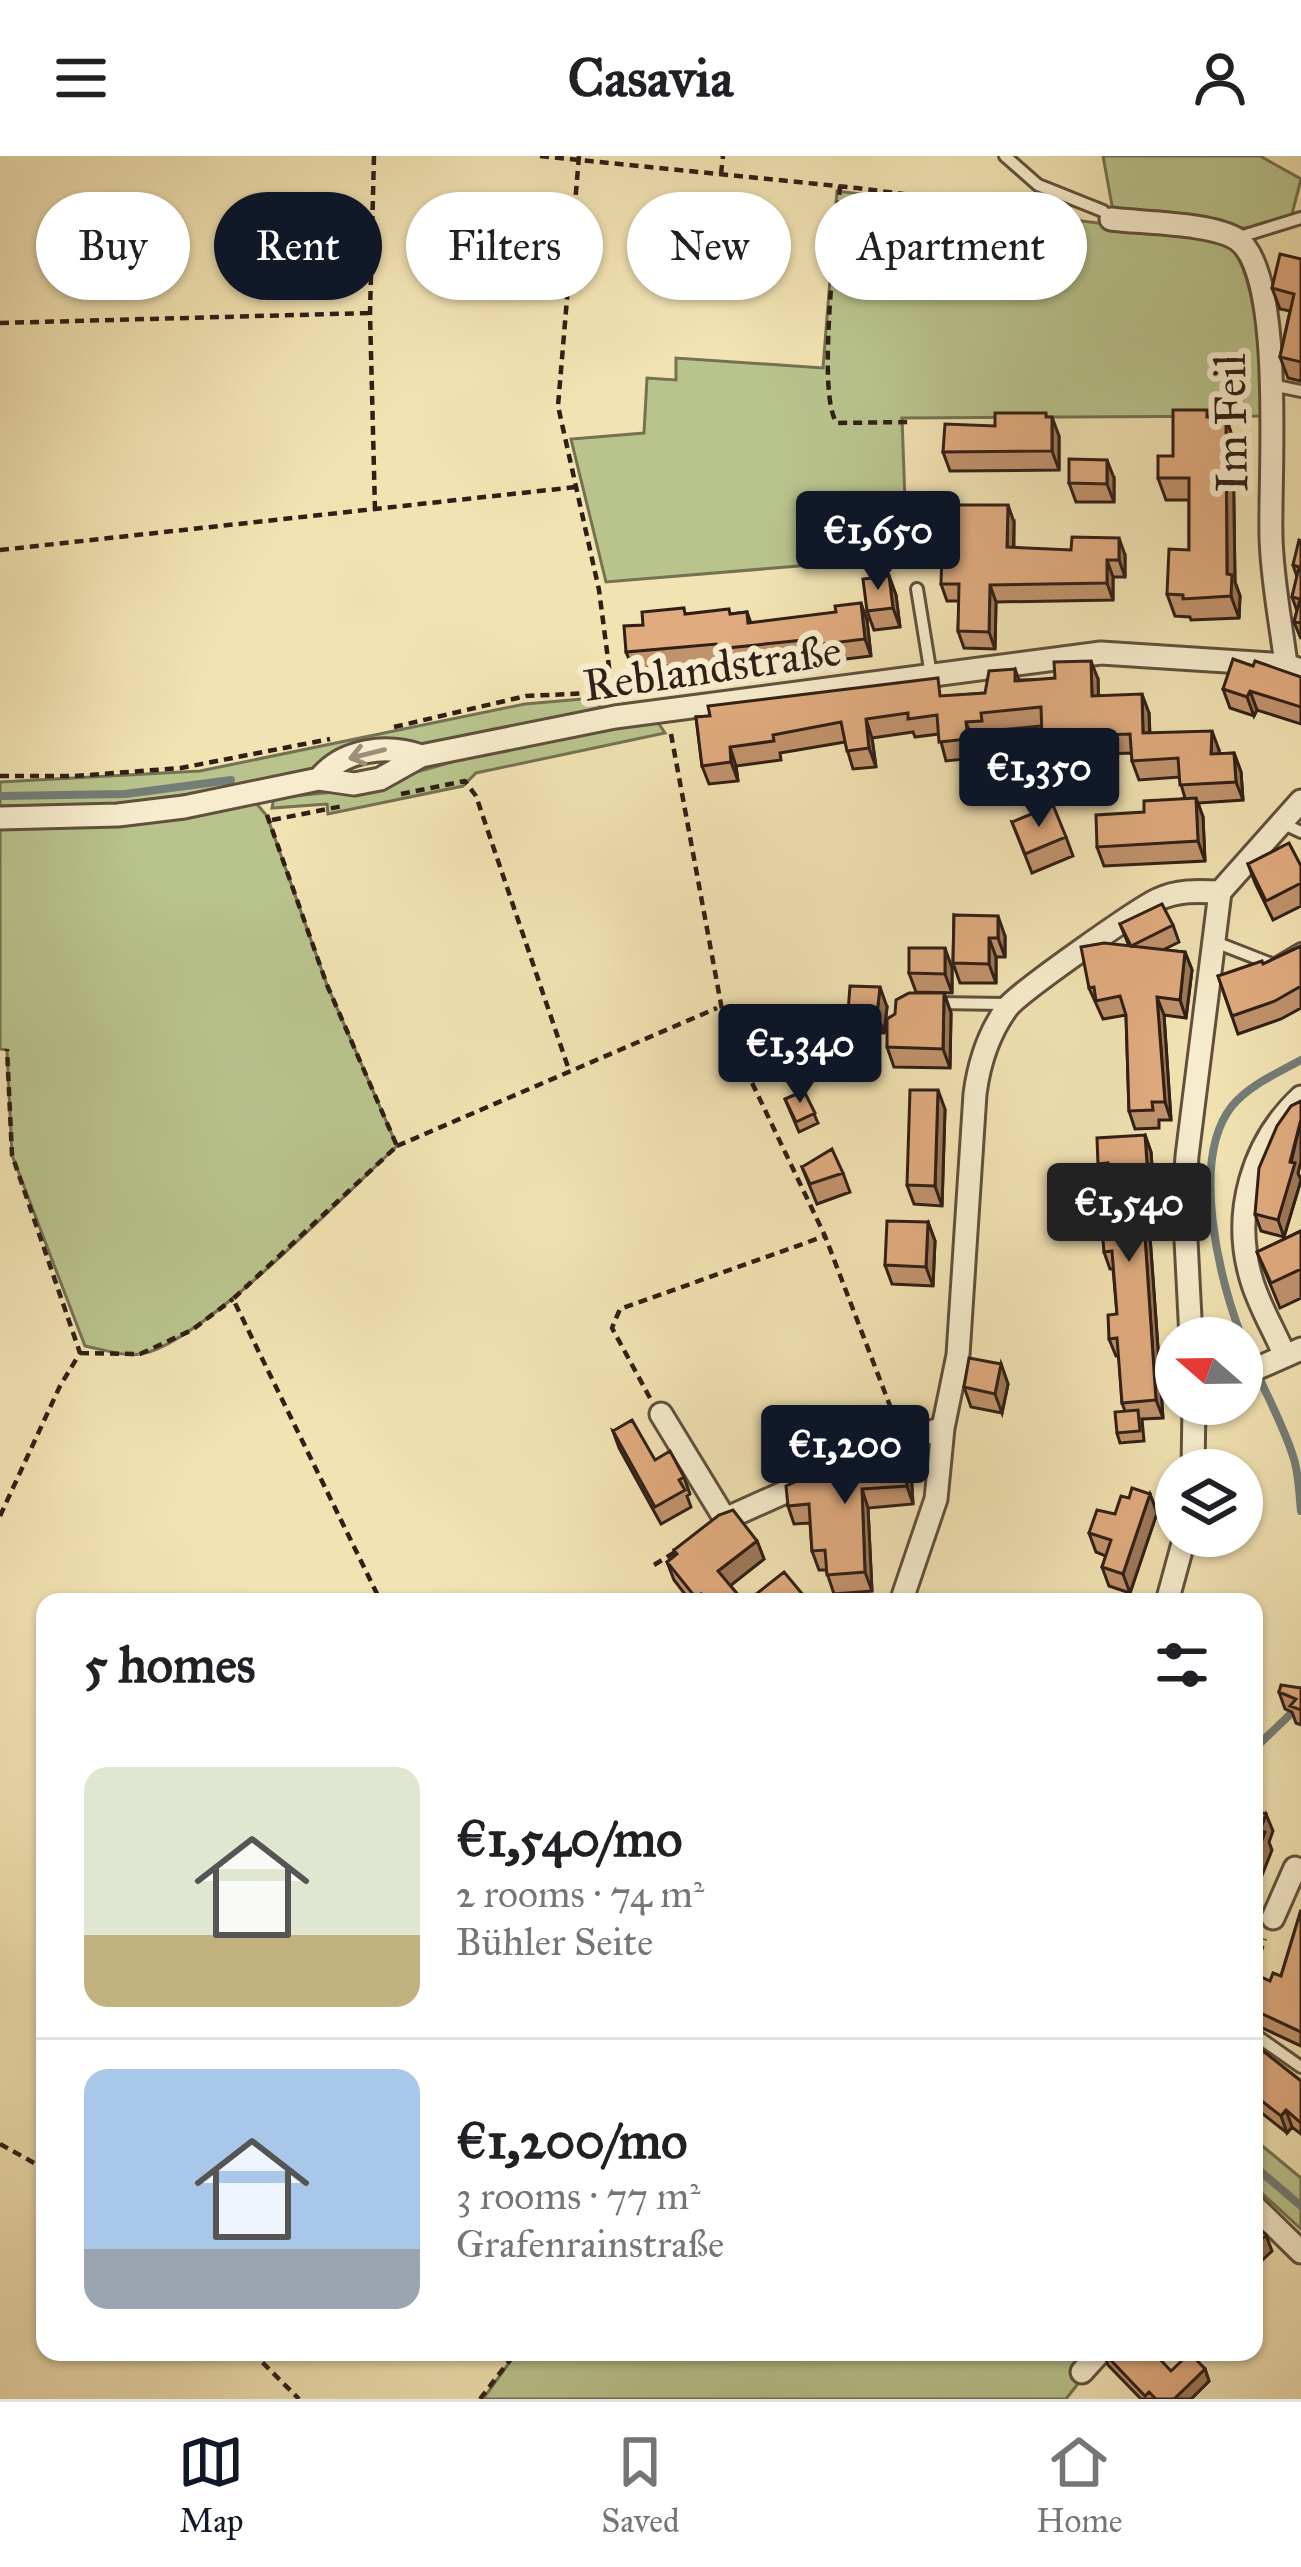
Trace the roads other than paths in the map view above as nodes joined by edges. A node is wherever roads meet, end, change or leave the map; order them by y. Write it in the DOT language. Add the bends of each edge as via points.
graph roads {
  1 [pos="1005,156"];
  2 [pos="1301,218"];
  3 [pos="1111,219"];
  4 [pos="1236,238"];
  5 [pos="1272,385"];
  6 [pos="1301,391"];
  7 [pos="917,589"];
  8 [pos="1294,668"];
  9 [pos="931,675"];
  10 [pos="1301,801"];
  11 [pos="0,818"];
  12 [pos="1291,828"];
  13 [pos="1220,892"];
  14 [pos="1212,941"];
  15 [pos="1301,950"];
  16 [pos="914,1002"];
  17 [pos="1009,1004"];
  18 [pos="1301,1097"];
  19 [pos="1190,1317"];
  20 [pos="1286,1356"];
  21 [pos="661,1414"];
  22 [pos="943,1428"];
  23 [pos="1179,1557"];
  24 [pos="904,1593"];
  25 [pos="1169,1593"];
  26 [pos="1301,1871"];
  27 [pos="1273,1918"];
  28 [pos="1263,2040"];
  29 [pos="1301,2067"];
  30 [pos="1263,2215"];
  31 [pos="1301,2252"];
  32 [pos="1092,2361"];
  33 [pos="1082,2372"];
  1 -- 3 [label="lane" via="1038,185"];
  2 -- 4 [label="lane"];
  3 -- 4 [label="street"];
  4 -- 5 [label="street, Im Feil" via="1256,262"];
  5 -- 6 [label="lane"];
  5 -- 8 [label="street, Im Feil" via="1270,541"];
  7 -- 9 [label="lane"];
  8 -- 9 [label="street, Reblandstraße" via="1101,653"];
  9 -- 11 [label="street, Reblandstraße" via="667,710 422,756 354,784 319,779 118,815"];
  10 -- 12 [label="street"];
  12 -- 13 [label="street"];
  13 -- 14 [label="street"];
  13 -- 17 [label="street" via="1158,900"];
  14 -- 15 [label="lane" via="1274,965"];
  14 -- 19 [label="street" via="1184,1202"];
  16 -- 17 [label="lane"];
  17 -- 22 [label="street" via="979,1066 958,1355"];
  18 -- 20 [label="street" via="1265,1140 1244,1211 1252,1284"];
  21 -- 22 [label="street" via="724,1519"];
  22 -- 24 [label="street" via="936,1499"];
  23 -- 25 [label="street"];
  26 -- 27 [label="street" via="1295,1868"];
  28 -- 29 [label="lane"];
  30 -- 31 [label="street"];
  32 -- 33 [label="street"];
}
